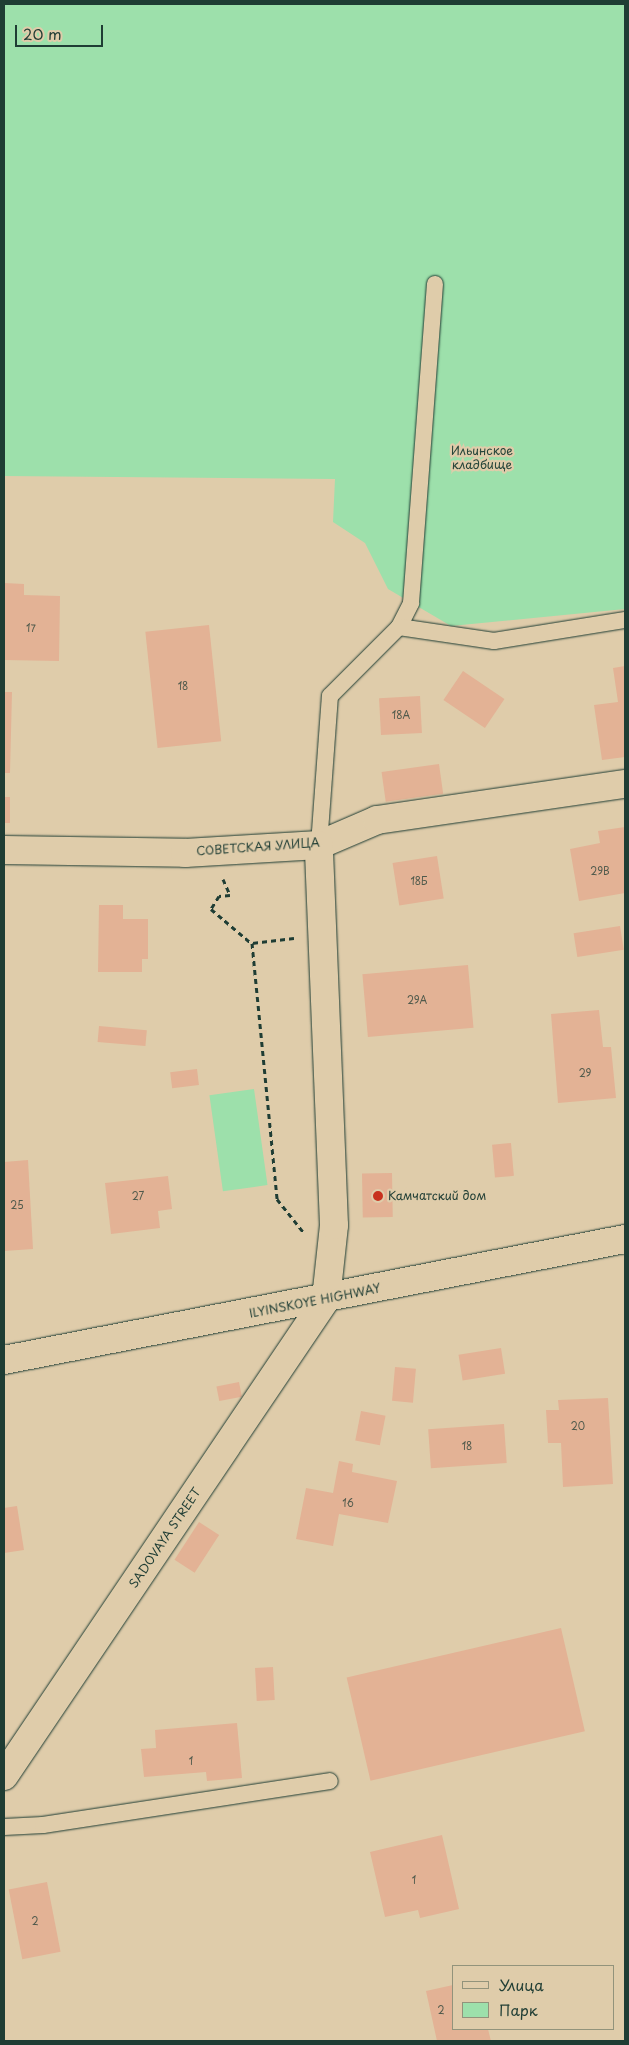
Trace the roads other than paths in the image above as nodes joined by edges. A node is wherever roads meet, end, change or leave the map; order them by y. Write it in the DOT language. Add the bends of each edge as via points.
graph roads {
  1 [pos="435,284"];
  2 [pos="625,620"];
  3 [pos="399,627"];
  4 [pos="625,784"];
  5 [pos="319,845"];
  6 [pos="4,850"];
  7 [pos="625,1239"];
  8 [pos="326,1299"];
  9 [pos="4,1360"];
  10 [pos="4,1776"];
  11 [pos="330,1781"];
  12 [pos="4,1827"];
  1 -- 3 [label="lane" via="411,603"];
  2 -- 3 [label="lane" via="494,641"];
  3 -- 5 [label="lane" via="330,696"];
  4 -- 5 [label="street, СОВЕТСКАЯ УЛИЦА" via="377,820"];
  5 -- 6 [label="street, СОВЕТСКАЯ УЛИЦА" via="210,851"];
  5 -- 8 [label="street" via="334,1225"];
  7 -- 8 [label="street, ILYINSKOYE HIGHWAY"];
  8 -- 9 [label="street, ILYINSKOYE HIGHWAY"];
  8 -- 10 [label="street, SADOVAYA STREET"];
  11 -- 12 [label="lane" via="43,1825"];
}
